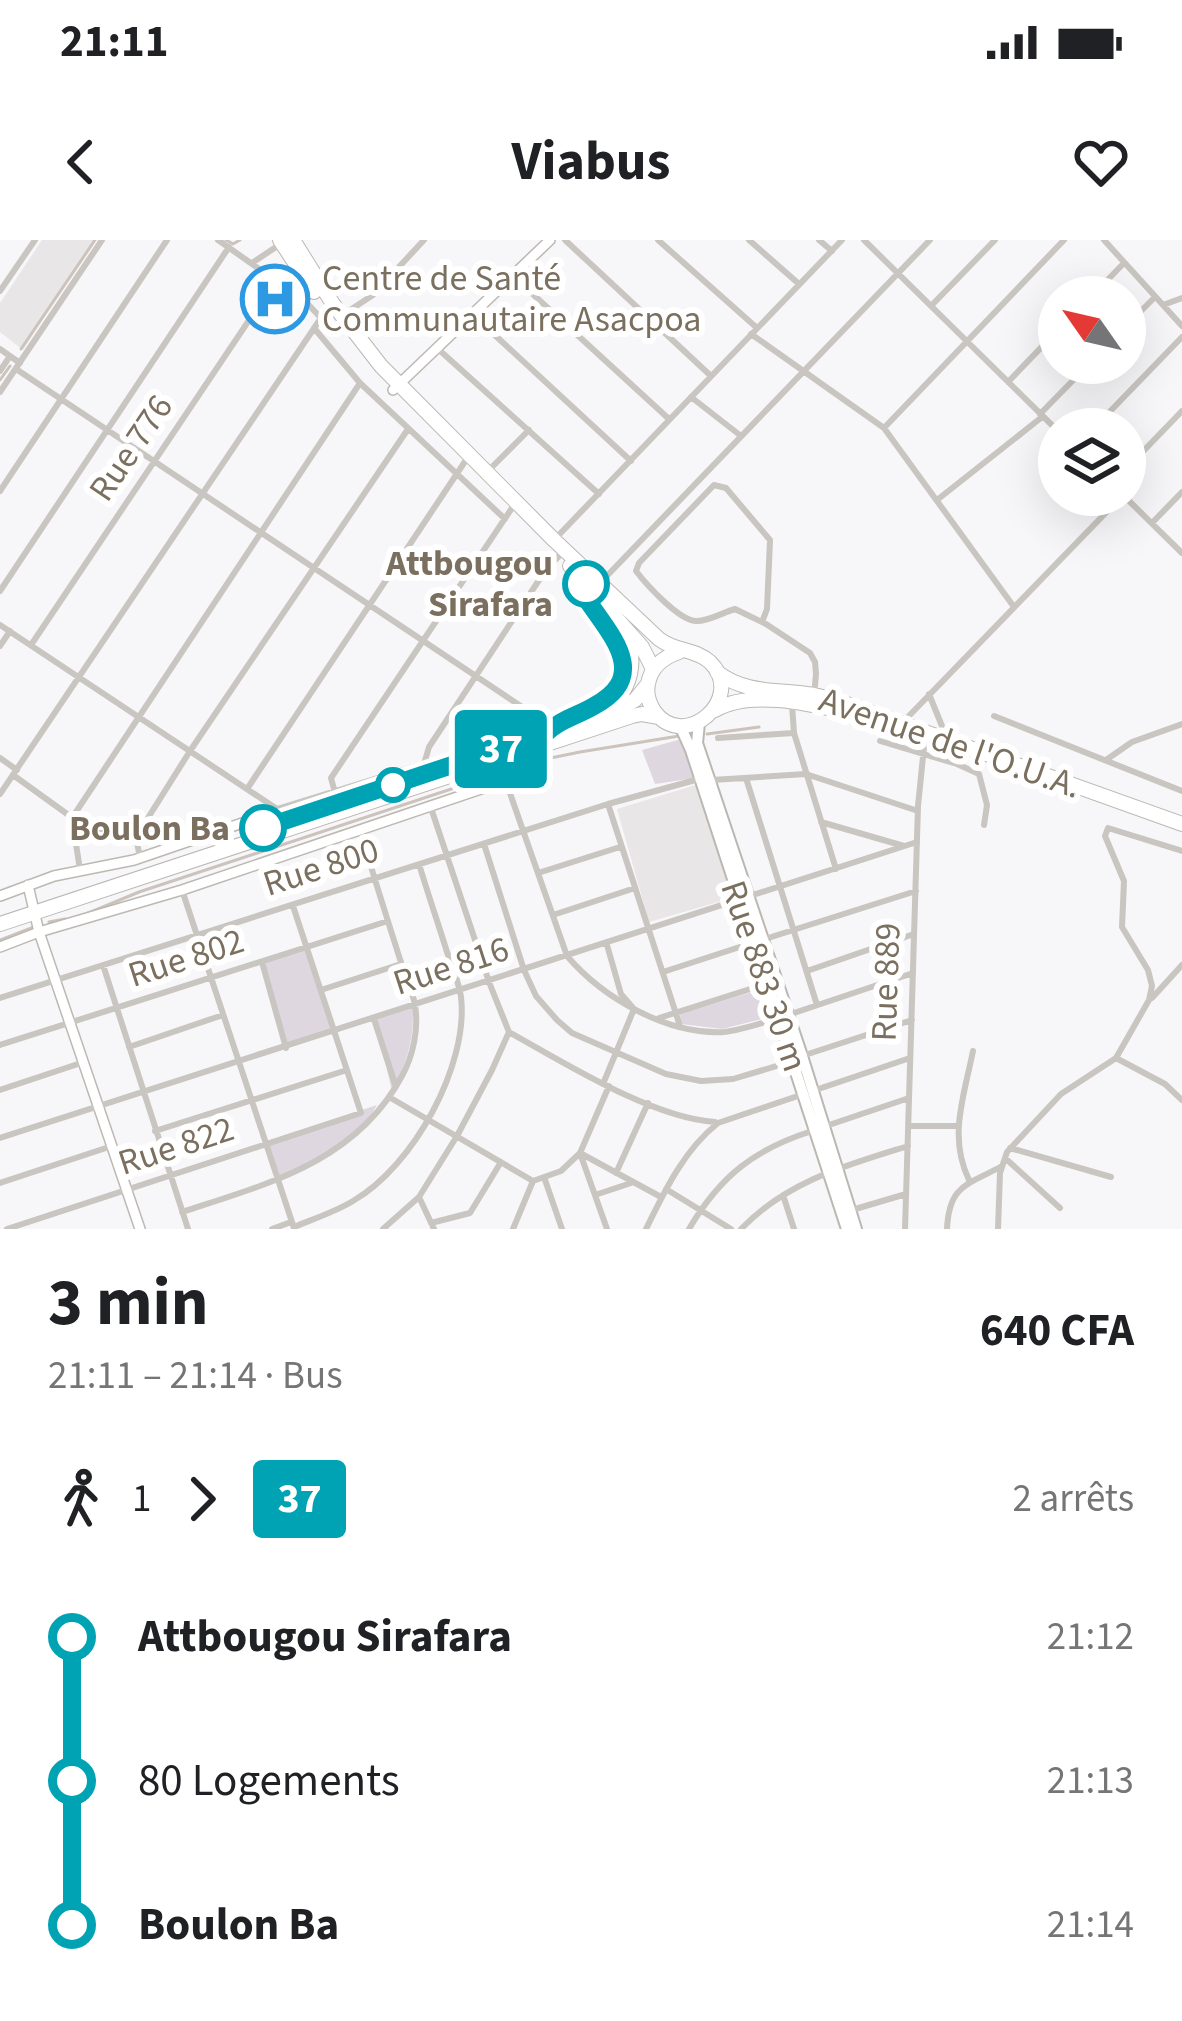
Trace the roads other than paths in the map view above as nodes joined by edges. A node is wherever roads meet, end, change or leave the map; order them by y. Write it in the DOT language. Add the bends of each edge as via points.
graph roads {
  1 [pos="35,240"];
  2 [pos="102,240"];
  3 [pos="166,240"];
  4 [pos="218,240"];
  5 [pos="424,240"];
  6 [pos="550,240"];
  7 [pos="565,240"];
  8 [pos="658,240"];
  9 [pos="749,240"];
  10 [pos="819,240"];
  11 [pos="842,240"];
  12 [pos="864,240"];
  13 [pos="930,240"];
  14 [pos="995,240"];
  15 [pos="1064,240"];
  16 [pos="1104,240"];
  17 [pos="285,241"];
  18 [pos="229,247"];
  19 [pos="832,251"];
  20 [pos="252,262"];
  21 [pos="1124,263"];
  22 [pos="898,273"];
  23 [pos="512,276"];
  24 [pos="1111,276"];
  25 [pos="276,280"];
  26 [pos="799,284"];
  27 [pos="0,292"];
  28 [pos="1155,297"];
  29 [pos="1182,298"];
  30 [pos="1162,305"];
  31 [pos="931,306"];
  32 [pos="1146,306"];
  33 [pos="330,314"];
  34 [pos="472,314"];
  35 [pos="1182,326"];
  36 [pos="314,328"];
  37 [pos="754,331"];
  38 [pos="1182,337"];
  39 [pos="968,342"];
  40 [pos="437,348"];
  41 [pos="0,350"];
  42 [pos="1038,351"];
  43 [pos="10,356"];
  44 [pos="18,366"];
  45 [pos="804,369"];
  46 [pos="0,370"];
  47 [pos="711,376"];
  48 [pos="1008,382"];
  49 [pos="360,383"];
  50 [pos="1071,384"];
  51 [pos="396,388"];
  52 [pos="0,392"];
  53 [pos="692,397"];
  54 [pos="61,399"];
  55 [pos="1048,408"];
  56 [pos="1113,408"];
  57 [pos="1038,411"];
  58 [pos="1182,411"];
  59 [pos="1038,418"];
  60 [pos="670,420"];
  61 [pos="408,428"];
  62 [pos="884,428"];
  63 [pos="108,430"];
  64 [pos="529,430"];
  65 [pos="741,436"];
  66 [pos="1146,448"];
  67 [pos="466,460"];
  68 [pos="154,461"];
  69 [pos="631,461"];
  70 [pos="488,472"];
  71 [pos="457,475"];
  72 [pos="0,491"];
  73 [pos="1182,492"];
  74 [pos="203,494"];
  75 [pos="599,494"];
  76 [pos="937,500"];
  77 [pos="508,513"];
  78 [pos="1103,516"];
  79 [pos="1144,516"];
  80 [pos="1152,524"];
  81 [pos="262,533"];
  82 [pos="557,548"];
  83 [pos="1182,554"];
  84 [pos="313,567"];
  85 [pos="593,584"];
  86 [pos="0,591"];
  87 [pos="370,605"];
  88 [pos="1014,607"];
  89 [pos="613,614"];
  90 [pos="762,622"];
  91 [pos="0,625"];
  92 [pos="10,632"];
  93 [pos="423,640"];
  94 [pos="31,645"];
  95 [pos="0,646"];
  96 [pos="680,652"];
  97 [pos="717,672"];
  98 [pos="476,676"];
  99 [pos="650,676"];
  100 [pos="79,677"];
  101 [pos="929,694"];
  102 [pos="813,700"];
  103 [pos="792,704"];
  104 [pos="715,710"];
  105 [pos="138,716"];
  106 [pos="994,716"];
  107 [pos="659,717"];
  108 [pos="591,719"];
  109 [pos="698,723"];
  110 [pos="902,723"];
  111 [pos="1182,724"];
  112 [pos="677,726"];
  113 [pos="550,728"];
  114 [pos="794,733"];
  115 [pos="718,737"];
  116 [pos="925,737"];
  117 [pos="946,738"];
  118 [pos="880,741"];
  119 [pos="190,751"];
  120 [pos="923,756"];
  121 [pos="0,758"];
  122 [pos="1106,760"];
  123 [pos="424,764"];
  124 [pos="546,767"];
  125 [pos="15,772"];
  126 [pos="806,774"];
  127 [pos="746,778"];
  128 [pos="505,779"];
  129 [pos="704,780"];
  130 [pos="247,789"];
  131 [pos="1182,791"];
  132 [pos="0,794"];
  133 [pos="336,798"];
  134 [pos="608,804"];
  135 [pos="430,805"];
  136 [pos="918,811"];
  137 [pos="72,818"];
  138 [pos="275,818"];
  139 [pos="821,821"];
  140 [pos="984,825"];
  141 [pos="1182,828"];
  142 [pos="360,830"];
  143 [pos="523,831"];
  144 [pos="136,837"];
  145 [pos="917,842"];
  146 [pos="484,844"];
  147 [pos="906,846"];
  148 [pos="622,847"];
  149 [pos="1182,850"];
  150 [pos="447,855"];
  151 [pos="140,858"];
  152 [pos="419,864"];
  153 [pos="836,869"];
  154 [pos="80,870"];
  155 [pos="538,873"];
  156 [pos="374,878"];
  157 [pos="28,885"];
  158 [pos="781,887"];
  159 [pos="635,888"];
  160 [pos="182,890"];
  161 [pos="916,890"];
  162 [pos="0,896"];
  163 [pos="743,899"];
  164 [pos="292,904"];
  165 [pos="33,909"];
  166 [pos="553,914"];
  167 [pos="0,920"];
  168 [pos="388,921"];
  169 [pos="795,929"];
  170 [pos="649,930"];
  171 [pos="39,932"];
  172 [pos="914,934"];
  173 [pos="197,935"];
  174 [pos="757,942"];
  175 [pos="607,944"];
  176 [pos="0,947"];
  177 [pos="307,947"];
  178 [pos="567,956"];
  179 [pos="262,962"];
  180 [pos="401,964"];
  181 [pos="103,965"];
  182 [pos="1182,965"];
  183 [pos="524,970"];
  184 [pos="807,971"];
  185 [pos="663,972"];
  186 [pos="913,973"];
  187 [pos="212,978"];
  188 [pos="56,980"];
  189 [pos="489,982"];
  190 [pos="766,984"];
  191 [pos="321,991"];
  192 [pos="460,991"];
  193 [pos="0,998"];
  194 [pos="1149,1000"];
  195 [pos="817,1005"];
  196 [pos="415,1006"];
  197 [pos="117,1009"];
  198 [pos="634,1010"];
  199 [pos="676,1012"];
  200 [pos="224,1014"];
  201 [pos="782,1016"];
  202 [pos="374,1019"];
  203 [pos="655,1019"];
  204 [pos="912,1020"];
  205 [pos="71,1024"];
  206 [pos="680,1026"];
  207 [pos="335,1032"];
  208 [pos="509,1032"];
  209 [pos="0,1045"];
  210 [pos="130,1047"];
  211 [pos="286,1048"];
  212 [pos="973,1051"];
  213 [pos="616,1052"];
  214 [pos="798,1058"];
  215 [pos="910,1058"];
  216 [pos="1116,1058"];
  217 [pos="84,1062"];
  218 [pos="239,1063"];
  219 [pos="347,1070"];
  220 [pos="606,1085"];
  221 [pos="396,1088"];
  222 [pos="0,1090"];
  223 [pos="808,1092"];
  224 [pos="144,1094"];
  225 [pos="389,1097"];
  226 [pos="909,1098"];
  227 [pos="252,1100"];
  228 [pos="1182,1100"];
  229 [pos="648,1102"];
  230 [pos="98,1105"];
  231 [pos="427,1119"];
  232 [pos="718,1123"];
  233 [pos="909,1126"];
  234 [pos="958,1126"];
  235 [pos="819,1128"];
  236 [pos="154,1131"];
  237 [pos="457,1136"];
  238 [pos="0,1138"];
  239 [pos="266,1144"];
  240 [pos="112,1146"];
  241 [pos="908,1146"];
  242 [pos="1010,1148"];
  243 [pos="580,1153"];
  244 [pos="501,1162"];
  245 [pos="1004,1162"];
  246 [pos="832,1169"];
  247 [pos="616,1173"];
  248 [pos="170,1176"];
  249 [pos="544,1177"];
  250 [pos="1111,1177"];
  251 [pos="969,1180"];
  252 [pos="278,1181"];
  253 [pos="533,1181"];
  254 [pos="634,1182"];
  255 [pos="0,1183"];
  256 [pos="128,1190"];
  257 [pos="664,1193"];
  258 [pos="906,1194"];
  259 [pos="595,1195"];
  260 [pos="782,1195"];
  261 [pos="419,1197"];
  262 [pos="1060,1208"];
  263 [pos="700,1210"];
  264 [pos="850,1210"];
  265 [pos="182,1212"];
  266 [pos="293,1226"];
  267 [pos="433,1226"];
  268 [pos="745,1227"];
  269 [pos="561,1228"];
  270 [pos="8,1229"];
  271 [pos="140,1229"];
  272 [pos="188,1229"];
  273 [pos="272,1229"];
  274 [pos="383,1229"];
  275 [pos="513,1229"];
  276 [pos="607,1229"];
  277 [pos="646,1229"];
  278 [pos="689,1229"];
  279 [pos="731,1229"];
  280 [pos="794,1229"];
  281 [pos="851,1229"];
  282 [pos="905,1229"];
  283 [pos="947,1229"];
  284 [pos="998,1229"];
  1 -- 27 [label="street"];
  2 -- 44 [label="street"];
  3 -- 54 [label="street"];
  4 -- 18 [label="street"];
  5 -- 33 [label="street" via="373,295"];
  6 -- 23 [label="street"];
  7 -- 47 [label="street"];
  8 -- 37 [label="street"];
  9 -- 26 [label="street"];
  10 -- 19 [label="street"];
  11 -- 19 [label="street"];
  12 -- 22 [label="street"];
  13 -- 22 [label="street"];
  14 -- 31 [label="street"];
  15 -- 39 [label="street"];
  16 -- 21 [label="street"];
  17 -- 20 [label="street"];
  17 -- 33 [label="highway"];
  18 -- 20 [label="street"];
  18 -- 63 [label="street"];
  19 -- 26 [label="street"];
  20 -- 25 [label="street"];
  21 -- 24 [label="street"];
  21 -- 28 [label="street"];
  22 -- 31 [label="street"];
  22 -- 45 [label="street"];
  23 -- 34 [label="street"];
  23 -- 60 [label="street"];
  25 -- 33 [label="street"];
  25 -- 68 [label="street, Rue 776"];
  26 -- 37 [label="street"];
  28 -- 30 [label="street"];
  28 -- 32 [label="street"];
  29 -- 30 [label="street"];
  30 -- 35 [label="street"];
  31 -- 39 [label="street"];
  33 -- 36 [label="street"];
  33 -- 51 [label="highway"];
  34 -- 40 [label="street"];
  34 -- 69 [label="street"];
  36 -- 49 [label="street"];
  36 -- 74 [label="street"];
  37 -- 45 [label="street"];
  37 -- 47 [label="street"];
  38 -- 56 [label="street"];
  39 -- 48 [label="street"];
  39 -- 62 [label="street"];
  40 -- 51 [label="street"];
  40 -- 64 [label="street"];
  41 -- 43 [label="street"];
  42 -- 48 [label="street"];
  43 -- 44 [label="street"];
  43 -- 46 [label="street"];
  44 -- 52 [label="street"];
  44 -- 54 [label="street"];
  45 -- 62 [label="street"];
  45 -- 65 [label="street"];
  47 -- 53 [label="street"];
  48 -- 57 [label="street"];
  49 -- 61 [label="street"];
  49 -- 81 [label="street"];
  50 -- 55 [label="street"];
  51 -- 67 [label="highway"];
  51 -- 70 [label="highway"];
  53 -- 60 [label="street"];
  53 -- 65 [label="street"];
  54 -- 63 [label="street"];
  54 -- 72 [label="street"];
  58 -- 66 [label="street"];
  59 -- 76 [label="street"];
  60 -- 69 [label="street"];
  61 -- 71 [label="street"];
  61 -- 84 [label="street"];
  62 -- 76 [label="street"];
  63 -- 68 [label="street"];
  63 -- 86 [label="street"];
  64 -- 70 [label="street"];
  64 -- 75 [label="street"];
  65 -- 85 [label="street"];
  67 -- 71 [label="street"];
  67 -- 77 [label="highway"];
  68 -- 74 [label="street"];
  68 -- 94 [label="street, Rue 776"];
  69 -- 75 [label="street"];
  70 -- 82 [label="highway"];
  71 -- 77 [label="street"];
  71 -- 87 [label="street"];
  73 -- 80 [label="street"];
  74 -- 81 [label="street"];
  74 -- 100 [label="street"];
  75 -- 82 [label="street"];
  76 -- 88 [label="street"];
  77 -- 82 [label="highway"];
  77 -- 93 [label="street"];
  78 -- 88 [label="street"];
  79 -- 80 [label="street"];
  80 -- 83 [label="street"];
  81 -- 84 [label="street"];
  81 -- 105 [label="street"];
  82 -- 85 [label="highway"];
  82 -- 98 [label="street"];
  84 -- 87 [label="street"];
  84 -- 119 [label="street"];
  85 -- 89 [label="highway"];
  85 -- 96 [label="highway"];
  85 -- 113 [label="street" via="584,595 619,646 622,676 597,705"];
  87 -- 93 [label="street"];
  87 -- 130 [label="street"];
  88 -- 101 [label="street"];
  89 -- 99 [label="highway" via="642,647"];
  89 -- 108 [label="highway" via="632,663 619,698"];
  90 -- 90 [label="street" via="735,609 688,619 636,571 714,485 722,484 770,540"];
  90 -- 102 [label="street" via="810,653"];
  91 -- 92 [label="street"];
  92 -- 94 [label="street"];
  92 -- 95 [label="street"];
  93 -- 98 [label="street"];
  93 -- 133 [label="street" via="331,778"];
  94 -- 100 [label="street"];
  96 -- 97 [label="highway" via="705,658"];
  96 -- 99 [label="highway"];
  97 -- 102 [label="highway, Avenue de l'O.U.A." via="737,686"];
  97 -- 104 [label="highway"];
  98 -- 113 [label="street"];
  98 -- 123 [label="street"];
  99 -- 107 [label="highway" via="650,705"];
  99 -- 108 [label="highway" via="634,700"];
  100 -- 105 [label="street"];
  100 -- 125 [label="street"];
  101 -- 110 [label="street"];
  101 -- 117 [label="street"];
  102 -- 103 [label="highway, Avenue de l'O.U.A."];
  102 -- 110 [label="highway, Avenue de l'O.U.A."];
  102 -- 116 [label="highway, Avenue de l'O.U.A."];
  103 -- 104 [label="highway, Avenue de l'O.U.A." via="746,699"];
  103 -- 114 [label="street"];
  104 -- 109 [label="highway"];
  105 -- 119 [label="street"];
  105 -- 137 [label="street"];
  106 -- 122 [label="street"];
  107 -- 112 [label="highway"];
  107 -- 165 [label="highway" via="632,716"];
  108 -- 113 [label="highway"];
  109 -- 112 [label="highway"];
  109 -- 129 [label="main road"];
  110 -- 117 [label="highway, Avenue de l'O.U.A."];
  111 -- 122 [label="street"];
  112 -- 129 [label="main road"];
  113 -- 123 [label="street"];
  113 -- 133 [label="highway"];
  114 -- 115 [label="street"];
  114 -- 126 [label="street"];
  116 -- 120 [label="street, Rue 889"];
  116 -- 141 [label="highway, Avenue de l'O.U.A."];
  117 -- 141 [label="highway, Avenue de l'O.U.A."];
  118 -- 120 [label="street"];
  119 -- 130 [label="street"];
  119 -- 144 [label="street"];
  120 -- 136 [label="street, Rue 889"];
  120 -- 140 [label="street" via="979,774"];
  121 -- 125 [label="street"];
  122 -- 131 [label="street"];
  123 -- 133 [label="street"];
  124 -- 128 [label="street"];
  125 -- 132 [label="street"];
  125 -- 137 [label="street"];
  126 -- 127 [label="street"];
  126 -- 136 [label="street"];
  126 -- 139 [label="street"];
  127 -- 129 [label="street"];
  127 -- 158 [label="street"];
  128 -- 135 [label="street"];
  128 -- 143 [label="street"];
  129 -- 134 [label="street, Rue 800"];
  129 -- 163 [label="main road, Rue 883 30 m"];
  130 -- 138 [label="street"];
  133 -- 138 [label="highway"];
  134 -- 143 [label="street, Rue 800"];
  134 -- 148 [label="street"];
  135 -- 142 [label="street"];
  135 -- 150 [label="street"];
  136 -- 145 [label="street, Rue 889"];
  137 -- 144 [label="street"];
  137 -- 154 [label="street"];
  138 -- 151 [label="street"];
  138 -- 165 [label="highway"];
  139 -- 147 [label="street"];
  139 -- 153 [label="street"];
  142 -- 156 [label="street"];
  142 -- 160 [label="street"];
  143 -- 146 [label="street, Rue 800"];
  143 -- 155 [label="street"];
  144 -- 151 [label="street"];
  145 -- 147 [label="street, Rue 816"];
  145 -- 161 [label="street, Rue 889"];
  146 -- 150 [label="street, Rue 800"];
  146 -- 183 [label="street"];
  147 -- 153 [label="street, Rue 816"];
  148 -- 155 [label="street"];
  148 -- 159 [label="street"];
  149 -- 194 [label="street" via="1112,828 1105,836 1124,881 1122,928 1148,970"];
  150 -- 152 [label="street, Rue 800"];
  150 -- 189 [label="street"];
  151 -- 154 [label="street"];
  152 -- 156 [label="street, Rue 800"];
  152 -- 192 [label="street"];
  153 -- 158 [label="street, Rue 816"];
  154 -- 157 [label="street"];
  155 -- 166 [label="street"];
  156 -- 164 [label="street, Rue 800"];
  156 -- 168 [label="street"];
  157 -- 162 [label="street"];
  157 -- 165 [label="street"];
  158 -- 163 [label="street, Rue 816"];
  158 -- 169 [label="street"];
  159 -- 166 [label="street"];
  159 -- 170 [label="street"];
  160 -- 171 [label="street"];
  160 -- 173 [label="street"];
  161 -- 169 [label="street"];
  161 -- 172 [label="street, Rue 889"];
  163 -- 170 [label="street, Rue 816"];
  163 -- 174 [label="main road, Rue 883 30 m"];
  164 -- 173 [label="street, Rue 800"];
  164 -- 177 [label="street"];
  165 -- 167 [label="highway"];
  165 -- 171 [label="street"];
  166 -- 178 [label="street"];
  168 -- 177 [label="street, Rue 802"];
  168 -- 180 [label="street"];
  169 -- 174 [label="street"];
  169 -- 184 [label="street"];
  170 -- 175 [label="street, Rue 816"];
  170 -- 185 [label="street"];
  171 -- 176 [label="street"];
  171 -- 188 [label="street"];
  172 -- 184 [label="street"];
  172 -- 186 [label="street, Rue 889"];
  173 -- 181 [label="street, Rue 800"];
  173 -- 187 [label="street"];
  174 -- 185 [label="street"];
  174 -- 190 [label="main road, Rue 883 30 m"];
  174 -- 201 [label="main road"];
  175 -- 178 [label="street, Rue 816"];
  175 -- 198 [label="street"];
  177 -- 179 [label="street, Rue 802"];
  177 -- 191 [label="street"];
  178 -- 183 [label="street, Rue 816"];
  178 -- 198 [label="street"];
  179 -- 187 [label="street, Rue 802"];
  179 -- 211 [label="street"];
  180 -- 191 [label="street"];
  180 -- 196 [label="street"];
  181 -- 188 [label="street, Rue 800"];
  181 -- 197 [label="street"];
  182 -- 194 [label="street"];
  183 -- 189 [label="street, Rue 816"];
  183 -- 213 [label="street" via="556,1020"];
  184 -- 195 [label="street"];
  185 -- 199 [label="street"];
  186 -- 195 [label="street"];
  186 -- 204 [label="street, Rue 889"];
  187 -- 197 [label="street, Rue 802"];
  187 -- 200 [label="street"];
  188 -- 193 [label="street, Rue 800"];
  188 -- 205 [label="street"];
  189 -- 192 [label="street, Rue 816"];
  189 -- 208 [label="street"];
  190 -- 199 [label="street"];
  190 -- 201 [label="main road, Rue 883 30 m"];
  191 -- 207 [label="street"];
  192 -- 196 [label="street, Rue 816"];
  192 -- 231 [label="street" via="457,1054"];
  194 -- 216 [label="street"];
  195 -- 201 [label="street"];
  196 -- 202 [label="street, Rue 816"];
  196 -- 221 [label="street" via="415,1037"];
  197 -- 205 [label="street, Rue 802"];
  197 -- 210 [label="street"];
  198 -- 203 [label="street"];
  198 -- 213 [label="street"];
  199 -- 203 [label="street"];
  199 -- 206 [label="street"];
  200 -- 210 [label="street"];
  200 -- 218 [label="street"];
  201 -- 206 [label="street" via="720,1032"];
  201 -- 214 [label="main road, Rue 883 30 m"];
  202 -- 207 [label="street, Rue 816"];
  202 -- 221 [label="street"];
  203 -- 206 [label="street"];
  204 -- 214 [label="street"];
  204 -- 215 [label="street, Rue 889"];
  205 -- 209 [label="street, Rue 802"];
  205 -- 217 [label="street"];
  207 -- 211 [label="street, Rue 816"];
  207 -- 219 [label="street"];
  208 -- 220 [label="street"];
  208 -- 237 [label="street"];
  210 -- 224 [label="street"];
  211 -- 218 [label="street, Rue 816"];
  212 -- 234 [label="street"];
  213 -- 214 [label="street" via="700,1082"];
  213 -- 220 [label="street"];
  214 -- 223 [label="main road, Rue 883 30 m"];
  215 -- 223 [label="street"];
  215 -- 226 [label="street, Rue 889"];
  216 -- 228 [label="street"];
  216 -- 242 [label="street" via="1060,1094"];
  217 -- 222 [label="street"];
  217 -- 230 [label="street"];
  218 -- 224 [label="street, Rue 816"];
  218 -- 227 [label="street"];
  219 -- 227 [label="street"];
  219 -- 239 [label="street, Rue 822" via="361,1112"];
  220 -- 229 [label="street"];
  220 -- 243 [label="street"];
  221 -- 225 [label="street"];
  223 -- 232 [label="street"];
  223 -- 235 [label="main road, Rue 883 30 m"];
  224 -- 230 [label="street, Rue 816"];
  224 -- 236 [label="street"];
  225 -- 231 [label="street"];
  225 -- 252 [label="street" via="334,1152"];
  226 -- 233 [label="street, Rue 889"];
  226 -- 235 [label="street"];
  227 -- 236 [label="street"];
  227 -- 239 [label="street"];
  229 -- 232 [label="street"];
  229 -- 247 [label="street"];
  230 -- 238 [label="street, Rue 816"];
  230 -- 240 [label="street"];
  231 -- 237 [label="street"];
  231 -- 266 [label="street" via="389,1172 356,1200"];
  232 -- 257 [label="street"];
  233 -- 234 [label="street"];
  233 -- 241 [label="street, Rue 889"];
  234 -- 251 [label="street" via="958,1157"];
  235 -- 246 [label="main road, Rue 883 30 m"];
  235 -- 263 [label="street" via="762,1150"];
  236 -- 248 [label="street"];
  237 -- 244 [label="street"];
  237 -- 261 [label="street"];
  239 -- 248 [label="street, Rue 822"];
  239 -- 252 [label="street"];
  240 -- 255 [label="street"];
  240 -- 256 [label="street"];
  241 -- 246 [label="street"];
  241 -- 258 [label="street, Rue 889"];
  242 -- 245 [label="street"];
  242 -- 250 [label="street"];
  243 -- 247 [label="street"];
  243 -- 249 [label="street"];
  243 -- 259 [label="street"];
  244 -- 253 [label="street"];
  244 -- 267 [label="street" via="470,1214"];
  245 -- 251 [label="street"];
  245 -- 262 [label="street"];
  245 -- 284 [label="street"];
  246 -- 260 [label="street"];
  246 -- 264 [label="main road"];
  246 -- 281 [label="main road, Rue 883 30 m"];
  247 -- 254 [label="street"];
  248 -- 256 [label="street, Rue 822"];
  248 -- 265 [label="street"];
  249 -- 253 [label="street"];
  249 -- 269 [label="street"];
  251 -- 283 [label="street" via="948,1206"];
  252 -- 265 [label="street"];
  252 -- 266 [label="street"];
  253 -- 275 [label="street"];
  254 -- 257 [label="street"];
  254 -- 259 [label="street"];
  256 -- 270 [label="street, Rue 822"];
  256 -- 271 [label="street"];
  257 -- 263 [label="street"];
  257 -- 277 [label="street"];
  258 -- 264 [label="street"];
  258 -- 282 [label="street, Rue 889"];
  259 -- 276 [label="street"];
  260 -- 268 [label="street"];
  260 -- 280 [label="street"];
  261 -- 267 [label="street"];
  261 -- 274 [label="street"];
  263 -- 278 [label="street"];
  263 -- 279 [label="street"];
  264 -- 281 [label="main road"];
  265 -- 272 [label="street"];
  266 -- 273 [label="street"];
}
